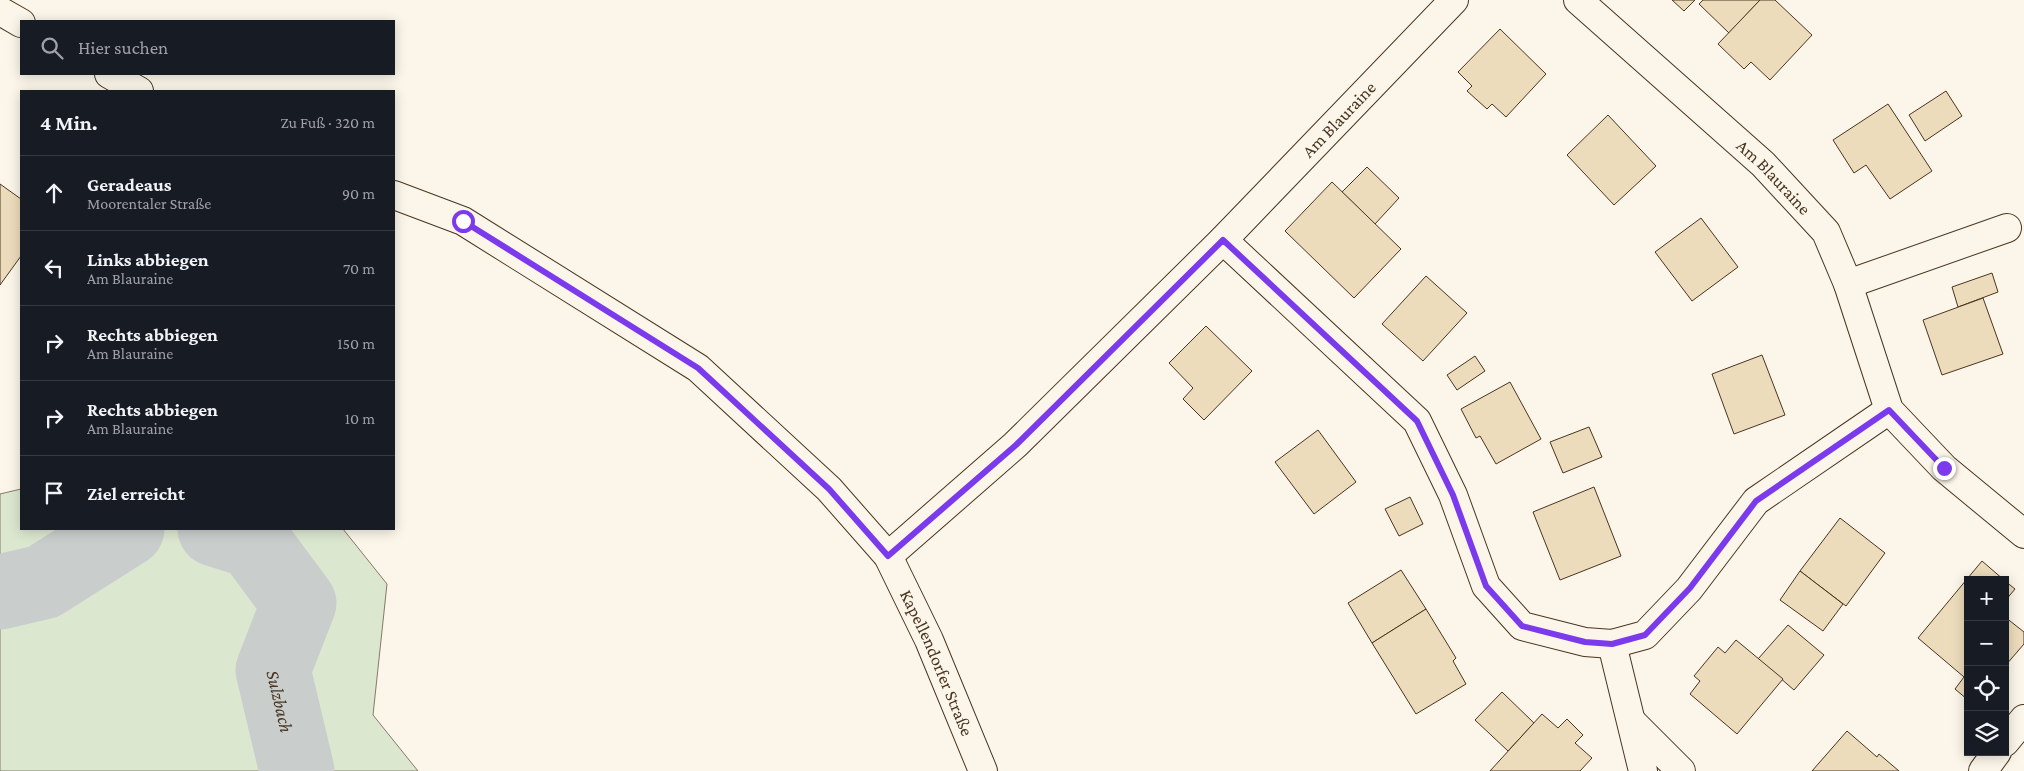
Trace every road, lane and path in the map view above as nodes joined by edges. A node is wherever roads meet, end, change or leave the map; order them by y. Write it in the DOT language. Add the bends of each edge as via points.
graph roads {
  1 [pos="1454,0"];
  2 [pos="1578,0"];
  3 [pos="0,11"];
  4 [pos="20,22"];
  5 [pos="111,75"];
  6 [pos="137,90"];
  7 [pos="395,194"];
  8 [pos="2007,228"];
  9 [pos="1223,240"];
  10 [pos="1848,284"];
  11 [pos="1889,410"];
  12 [pos="2024,534"];
  13 [pos="888,556"];
  14 [pos="1612,644"];
  15 [pos="2024,719"];
  16 [pos="1632,722"];
  17 [pos="2009,737"];
  18 [pos="1995,756"];
  19 [pos="983,771"];
  20 [pos="1643,771"];
  21 [pos="1681,771"];
  22 [pos="1982,771"];
  1 -- 9 [label="street, Am Blauraine"];
  2 -- 10 [label="street, Am Blauraine" via="1763,164 1826,232"];
  3 -- 4 [label="street"];
  5 -- 6 [label="street"];
  7 -- 13 [label="street, Kapellendorfer Straße" via="463,221 698,368 829,489"];
  8 -- 10 [label="street"];
  9 -- 13 [label="street, Am Blauraine" via="1016,445"];
  9 -- 14 [label="street" via="1417,421 1453,495 1486,586 1522,626 1585,642"];
  10 -- 11 [label="street, Am Blauraine"];
  11 -- 12 [label="street, Am Blauraine" via="1944,468"];
  11 -- 14 [label="street" via="1756,501 1690,588 1645,635"];
  13 -- 19 [label="street, Kapellendorfer Straße" via="929,640"];
  14 -- 16 [label="street"];
  15 -- 17 [label="street"];
  16 -- 20 [label="street"];
  16 -- 21 [label="street"];
  18 -- 22 [label="street"];
}
